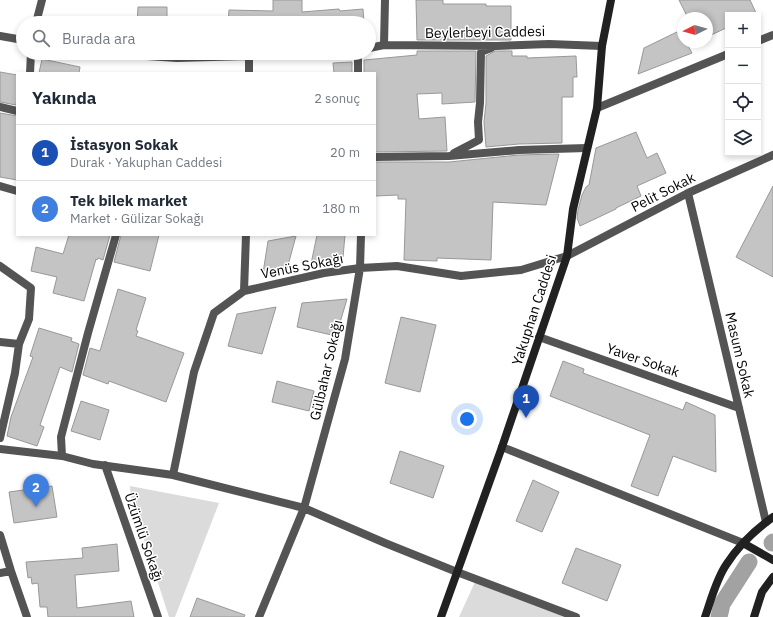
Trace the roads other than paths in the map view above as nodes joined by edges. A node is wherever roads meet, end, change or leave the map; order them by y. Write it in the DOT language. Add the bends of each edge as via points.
graph roads {
  1 [pos="42,0"];
  2 [pos="385,0"];
  3 [pos="611,0"];
  4 [pos="38,16"];
  5 [pos="773,35"];
  6 [pos="0,36"];
  7 [pos="16,39"];
  8 [pos="761,40"];
  9 [pos="384,46"];
  10 [pos="496,46"];
  11 [pos="602,46"];
  12 [pos="376,47"];
  13 [pos="725,55"];
  14 [pos="31,60"];
  15 [pos="249,60"];
  16 [pos="358,60"];
  17 [pos="30,72"];
  18 [pos="249,72"];
  19 [pos="358,72"];
  20 [pos="0,107"];
  21 [pos="597,108"];
  22 [pos="16,111"];
  23 [pos="587,148"];
  24 [pos="773,155"];
  25 [pos="450,156"];
  26 [pos="376,157"];
  27 [pos="0,186"];
  28 [pos="16,191"];
  29 [pos="688,193"];
  30 [pos="116,236"];
  31 [pos="246,236"];
  32 [pos="361,236"];
  33 [pos="566,256"];
  34 [pos="0,266"];
  35 [pos="360,268"];
  36 [pos="244,291"];
  37 [pos="539,338"];
  38 [pos="0,342"];
  39 [pos="19,344"];
  40 [pos="739,408"];
  41 [pos="0,438"];
  42 [pos="502,448"];
  43 [pos="0,449"];
  44 [pos="62,456"];
  45 [pos="105,465"];
  46 [pos="173,475"];
  47 [pos="304,508"];
  48 [pos="773,517"];
  49 [pos="766,522"];
  50 [pos="0,535"];
  51 [pos="743,542"];
  52 [pos="773,560"];
  53 [pos="11,571"];
  54 [pos="457,572"];
  55 [pos="0,573"];
  56 [pos="773,578"];
  57 [pos="27,617"];
  58 [pos="158,617"];
  59 [pos="259,617"];
  60 [pos="441,617"];
  61 [pos="576,617"];
  62 [pos="705,617"];
  63 [pos="754,617"];
  1 -- 4 [label="street"];
  2 -- 9 [label="street"];
  3 -- 11 [label="street, Yakuphan Caddesi"];
  5 -- 8 [label="street"];
  6 -- 7 [label="street"];
  9 -- 10 [label="street, Beylerbeyi Caddesi"];
  9 -- 12 [label="street, Beylerbeyi Caddesi"];
  10 -- 11 [label="street, Beylerbeyi Caddesi"];
  10 -- 25 [label="street" via="481,52 479,140"];
  11 -- 21 [label="street, Yakuphan Caddesi"];
  13 -- 21 [label="street"];
  14 -- 17 [label="street"];
  15 -- 18 [label="street"];
  16 -- 19 [label="street"];
  20 -- 22 [label="street"];
  21 -- 23 [label="street, Yakuphan Caddesi"];
  23 -- 25 [label="street"];
  23 -- 33 [label="street, Yakuphan Caddesi" via="573,209"];
  24 -- 29 [label="street, Pelit Sokak"];
  25 -- 26 [label="street"];
  27 -- 28 [label="street"];
  29 -- 33 [label="street, Pelit Sokak"];
  29 -- 40 [label="street, Masum Sokak"];
  30 -- 44 [label="street" via="61,437"];
  31 -- 36 [label="street"];
  32 -- 35 [label="street, Gülbahar Sokağı"];
  33 -- 35 [label="street, Venüs Sokağı" via="521,270 460,276 397,266"];
  33 -- 37 [label="street, Yakuphan Caddesi"];
  34 -- 39 [label="street" via="31,288 28,320"];
  35 -- 36 [label="street, Venüs Sokağı" via="324,273"];
  35 -- 47 [label="street, Gülbahar Sokağı" via="345,359"];
  36 -- 46 [label="street, Venüs Sokağı" via="214,313 194,372"];
  37 -- 40 [label="street, Yaver Sokak"];
  37 -- 42 [label="street, Yakuphan Caddesi"];
  38 -- 39 [label="street"];
  39 -- 41 [label="street"];
  40 -- 49 [label="street, Masum Sokak"];
  42 -- 51 [label="street"];
  42 -- 54 [label="street, Yakuphan Caddesi"];
  43 -- 44 [label="street"];
  44 -- 45 [label="street"];
  45 -- 46 [label="street"];
  45 -- 58 [label="street, Üzümlü Sokağı"];
  46 -- 47 [label="street"];
  47 -- 54 [label="street"];
  47 -- 59 [label="street, Gülbahar Sokağı"];
  48 -- 49 [label="street"];
  49 -- 51 [label="street"];
  50 -- 53 [label="street"];
  51 -- 52 [label="street"];
  51 -- 62 [label="street" via="725,566"];
  53 -- 55 [label="street"];
  53 -- 57 [label="street"];
  54 -- 60 [label="street, Yakuphan Caddesi"];
  54 -- 61 [label="street"];
  56 -- 63 [label="street" via="762,592"];
}
